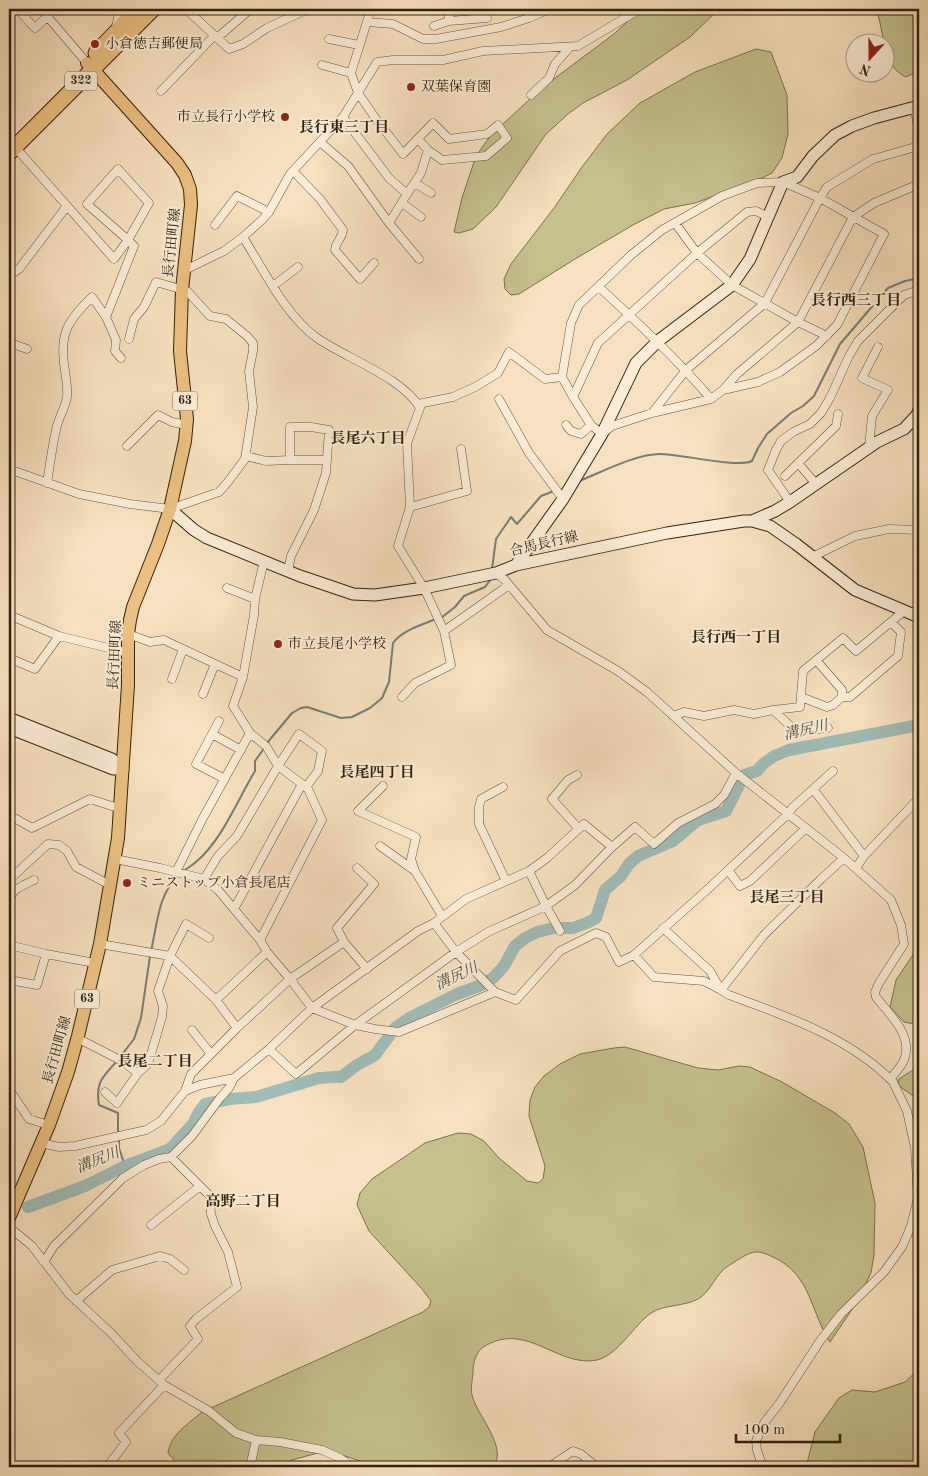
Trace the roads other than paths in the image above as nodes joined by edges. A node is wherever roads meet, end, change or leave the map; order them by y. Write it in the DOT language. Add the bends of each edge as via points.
graph roads {
  1 [pos="17,9"];
  2 [pos="41,9"];
  3 [pos="120,9"];
  4 [pos="138,9"];
  5 [pos="153,9"];
  6 [pos="186,9"];
  7 [pos="308,9"];
  8 [pos="371,9"];
  9 [pos="448,9"];
  10 [pos="550,9"];
  11 [pos="640,9"];
  12 [pos="247,12"];
  13 [pos="48,16"];
  14 [pos="487,18"];
  15 [pos="449,21"];
  16 [pos="367,22"];
  17 [pos="434,26"];
  18 [pos="115,32"];
  19 [pos="216,37"];
  20 [pos="328,39"];
  21 [pos="359,46"];
  22 [pos="570,47"];
  23 [pos="322,64"];
  24 [pos="90,66"];
  25 [pos="351,73"];
  26 [pos="161,91"];
  27 [pos="358,93"];
  28 [pos="531,94"];
  29 [pos="916,106"];
  30 [pos="343,117"];
  31 [pos="919,130"];
  32 [pos="418,138"];
  33 [pos="320,142"];
  34 [pos="10,146"];
  35 [pos="919,146"];
  36 [pos="428,150"];
  37 [pos="293,171"];
  38 [pos="783,182"];
  39 [pos="415,183"];
  40 [pos="919,184"];
  41 [pos="431,193"];
  42 [pos="407,194"];
  43 [pos="820,198"];
  44 [pos="402,203"];
  45 [pos="67,206"];
  46 [pos="268,212"];
  47 [pos="420,217"];
  48 [pos="768,217"];
  49 [pos="853,217"];
  50 [pos="389,223"];
  51 [pos="675,223"];
  52 [pos="215,225"];
  53 [pos="243,237"];
  54 [pos="128,240"];
  55 [pos="697,253"];
  56 [pos="419,259"];
  57 [pos="374,263"];
  58 [pos="298,267"];
  59 [pos="183,271"];
  60 [pos="9,276"];
  61 [pos="732,285"];
  62 [pos="274,286"];
  63 [pos="598,287"];
  64 [pos="182,290"];
  65 [pos="919,290"];
  66 [pos="765,304"];
  67 [pos="629,315"];
  68 [pos="106,317"];
  69 [pos="798,322"];
  70 [pos="827,336"];
  71 [pos="129,339"];
  72 [pos="658,342"];
  73 [pos="878,348"];
  74 [pos="9,349"];
  75 [pos="26,349"];
  76 [pos="120,358"];
  77 [pos="686,370"];
  78 [pos="562,377"];
  79 [pos="723,390"];
  80 [pos="573,396"];
  81 [pos="499,398"];
  82 [pos="711,399"];
  83 [pos="418,404"];
  84 [pos="919,410"];
  85 [pos="652,413"];
  86 [pos="838,414"];
  87 [pos="186,425"];
  88 [pos="566,425"];
  89 [pos="591,425"];
  90 [pos="602,434"];
  91 [pos="127,446"];
  92 [pos="869,447"];
  93 [pos="461,448"];
  94 [pos="246,456"];
  95 [pos="290,460"];
  96 [pos="327,460"];
  97 [pos="798,463"];
  98 [pos="9,470"];
  99 [pos="786,476"];
  100 [pos="47,482"];
  101 [pos="816,484"];
  102 [pos="563,499"];
  103 [pos="790,502"];
  104 [pos="410,507"];
  105 [pos="170,509"];
  106 [pos="752,521"];
  107 [pos="919,530"];
  108 [pos="812,557"];
  109 [pos="264,561"];
  110 [pos="516,565"];
  111 [pos="288,571"];
  112 [pos="496,573"];
  113 [pos="509,585"];
  114 [pos="227,588"];
  115 [pos="424,588"];
  116 [pos="256,599"];
  117 [pos="904,611"];
  118 [pos="9,615"];
  119 [pos="919,617"];
  120 [pos="892,622"];
  121 [pos="444,632"];
  122 [pos="128,634"];
  123 [pos="59,636"];
  124 [pos="183,649"];
  125 [pos="129,653"];
  126 [pos="9,658"];
  127 [pos="816,660"];
  128 [pos="215,664"];
  129 [pos="243,677"];
  130 [pos="172,679"];
  131 [pos="203,694"];
  132 [pos="402,697"];
  133 [pos="801,697"];
  134 [pos="842,697"];
  135 [pos="773,710"];
  136 [pos="673,716"];
  137 [pos="9,718"];
  138 [pos="219,721"];
  139 [pos="9,728"];
  140 [pos="828,728"];
  141 [pos="250,733"];
  142 [pos="212,734"];
  143 [pos="241,750"];
  144 [pos="278,766"];
  145 [pos="122,769"];
  146 [pos="833,771"];
  147 [pos="736,773"];
  148 [pos="577,775"];
  149 [pos="225,779"];
  150 [pos="304,786"];
  151 [pos="383,786"];
  152 [pos="503,787"];
  153 [pos="813,789"];
  154 [pos="919,798"];
  155 [pos="120,808"];
  156 [pos="788,814"];
  157 [pos="9,815"];
  158 [pos="806,828"];
  159 [pos="579,829"];
  160 [pos="380,846"];
  161 [pos="612,847"];
  162 [pos="864,856"];
  163 [pos="844,858"];
  164 [pos="115,859"];
  165 [pos="357,868"];
  166 [pos="856,868"];
  167 [pos="728,870"];
  168 [pos="415,871"];
  169 [pos="529,871"];
  170 [pos="176,872"];
  171 [pos="204,879"];
  172 [pos="9,880"];
  173 [pos="34,880"];
  174 [pos="506,881"];
  175 [pos="110,884"];
  176 [pos="9,902"];
  177 [pos="546,906"];
  178 [pos="234,909"];
  179 [pos="442,916"];
  180 [pos="434,923"];
  181 [pos="663,928"];
  182 [pos="560,932"];
  183 [pos="209,938"];
  184 [pos="260,940"];
  185 [pos="9,941"];
  186 [pos="344,942"];
  187 [pos="100,944"];
  188 [pos="9,946"];
  189 [pos="267,952"];
  190 [pos="456,952"];
  191 [pos="46,954"];
  192 [pos="634,955"];
  193 [pos="170,956"];
  194 [pos="95,963"];
  195 [pos="367,969"];
  196 [pos="290,979"];
  197 [pos="9,980"];
  198 [pos="721,990"];
  199 [pos="495,992"];
  200 [pos="216,1000"];
  201 [pos="312,1008"];
  202 [pos="355,1025"];
  203 [pos="237,1028"];
  204 [pos="192,1030"];
  205 [pos="78,1038"];
  206 [pos="269,1049"];
  207 [pos="211,1054"];
  208 [pos="138,1073"];
  209 [pos="234,1078"];
  210 [pos="890,1079"];
  211 [pos="9,1089"];
  212 [pos="185,1090"];
  213 [pos="105,1092"];
  214 [pos="49,1125"];
  215 [pos="41,1143"];
  216 [pos="171,1157"];
  217 [pos="200,1186"];
  218 [pos="9,1218"];
  219 [pos="151,1225"];
  220 [pos="9,1228"];
  221 [pos="44,1262"];
  222 [pos="184,1270"];
  223 [pos="76,1301"];
  224 [pos="161,1382"];
  225 [pos="256,1440"];
  226 [pos="107,1467"];
  227 [pos="250,1467"];
  228 [pos="352,1467"];
  229 [pos="549,1467"];
  230 [pos="597,1467"];
  231 [pos="766,1467"];
  1 -- 13 [label="street" via="35,28"];
  2 -- 13 [label="street"];
  3 -- 18 [label="street"];
  4 -- 18 [label="highway, 322"];
  5 -- 24 [label="highway, 322"];
  6 -- 19 [label="street"];
  7 -- 19 [label="street" via="229,49"];
  8 -- 16 [label="street"];
  9 -- 15 [label="street"];
  10 -- 16 [label="street" via="501,27 436,39 423,39 393,24"];
  11 -- 22 [label="street" via="578,46"];
  12 -- 19 [label="street"];
  13 -- 24 [label="street"];
  14 -- 15 [label="street"];
  15 -- 17 [label="street"];
  16 -- 21 [label="street"];
  18 -- 24 [label="highway, 322"];
  19 -- 26 [label="street"];
  20 -- 21 [label="street"];
  21 -- 25 [label="street"];
  22 -- 27 [label="street" via="482,51 443,60 377,62"];
  22 -- 28 [label="street" via="555,64 549,78"];
  23 -- 25 [label="street"];
  24 -- 34 [label="highway, 322" via="60,100"];
  24 -- 59 [label="main road, 長行田町線 / 63" via="185,175 191,205"];
  25 -- 27 [label="street"];
  27 -- 30 [label="street"];
  27 -- 32 [label="street" via="402,154"];
  29 -- 31 [label="street"];
  29 -- 38 [label="street" via="874,118 835,135 797,177"];
  30 -- 33 [label="street"];
  30 -- 42 [label="street" via="389,178"];
  32 -- 36 [label="street"];
  32 -- 36 [label="street" via="433,123 449,139 487,134 498,125 508,138 486,156 442,160"];
  33 -- 37 [label="street"];
  33 -- 50 [label="street" via="348,166"];
  34 -- 45 [label="street"];
  35 -- 43 [label="street" via="873,159 827,187"];
  36 -- 39 [label="street"];
  37 -- 46 [label="street"];
  37 -- 57 [label="street" via="344,230 335,250 360,279"];
  38 -- 43 [label="street"];
  38 -- 48 [label="street"];
  38 -- 51 [label="street" via="757,183 722,196"];
  39 -- 41 [label="street"];
  39 -- 42 [label="street"];
  40 -- 49 [label="street" via="874,203"];
  42 -- 44 [label="street"];
  43 -- 49 [label="street"];
  43 -- 66 [label="street"];
  44 -- 47 [label="street"];
  44 -- 50 [label="street"];
  45 -- 54 [label="street" via="114,259"];
  45 -- 60 [label="street" via="19,268"];
  46 -- 52 [label="street" via="237,196"];
  46 -- 53 [label="street"];
  48 -- 55 [label="street" via="756,211 747,212"];
  48 -- 61 [label="street" via="750,259"];
  49 -- 69 [label="street"];
  49 -- 70 [label="street" via="884,234 837,325"];
  50 -- 56 [label="street"];
  51 -- 55 [label="street"];
  51 -- 63 [label="street" via="631,255"];
  53 -- 59 [label="street" via="224,251"];
  53 -- 62 [label="street"];
  54 -- 54 [label="street" via="87,204 118,169 149,203"];
  54 -- 68 [label="street" via="134,246"];
  55 -- 61 [label="street"];
  55 -- 67 [label="street"];
  58 -- 62 [label="street"];
  59 -- 64 [label="main road, 長行田町線 / 63"];
  61 -- 66 [label="street"];
  61 -- 72 [label="street"];
  62 -- 83 [label="street" via="290,310 316,337 406,391"];
  63 -- 67 [label="street"];
  63 -- 78 [label="street" via="579,305 570,324"];
  64 -- 71 [label="street" via="156,282 134,319"];
  64 -- 87 [label="main road, 長行田町線 / 63" via="180,351"];
  64 -- 94 [label="street" via="188,291 210,316 226,319 252,344 249,371 254,407"];
  65 -- 103 [label="street" via="904,295 858,342 821,413 810,424 781,441 768,470"];
  66 -- 69 [label="street"];
  66 -- 77 [label="street"];
  67 -- 72 [label="street"];
  67 -- 80 [label="street" via="598,343"];
  68 -- 76 [label="street"];
  68 -- 100 [label="street" via="92,296 67,325 62,349 67,396 56,428"];
  69 -- 70 [label="street"];
  69 -- 79 [label="street"];
  70 -- 79 [label="street" via="780,372 758,382"];
  72 -- 77 [label="street"];
  72 -- 90 [label="street" via="636,363"];
  73 -- 92 [label="street" via="862,378 888,390 872,416"];
  74 -- 75 [label="street" via="13,344"];
  77 -- 82 [label="street"];
  77 -- 85 [label="street"];
  78 -- 80 [label="street"];
  78 -- 83 [label="street" via="545,379 509,352 498,374 453,397"];
  79 -- 82 [label="street"];
  80 -- 89 [label="street"];
  81 -- 102 [label="street" via="529,453"];
  82 -- 85 [label="street"];
  83 -- 104 [label="street" via="420,408 407,443"];
  84 -- 92 [label="street" via="904,429"];
  85 -- 90 [label="street" via="612,426"];
  86 -- 97 [label="street" via="836,426"];
  87 -- 91 [label="street" via="158,415"];
  87 -- 105 [label="main road, 長行田町線 / 63"];
  88 -- 89 [label="street" via="571,431 581,434"];
  89 -- 90 [label="street"];
  90 -- 102 [label="street"];
  92 -- 101 [label="street"];
  93 -- 104 [label="street" via="467,491"];
  94 -- 95 [label="street" via="266,461"];
  94 -- 105 [label="street" via="219,492"];
  95 -- 96 [label="street"];
  95 -- 96 [label="street" via="290,427 312,427 329,430"];
  96 -- 111 [label="street" via="314,510 291,556"];
  97 -- 99 [label="street"];
  97 -- 101 [label="street"];
  98 -- 100 [label="street"];
  100 -- 105 [label="street" via="79,494"];
  101 -- 103 [label="street"];
  102 -- 110 [label="street"];
  103 -- 106 [label="street"];
  104 -- 115 [label="street" via="398,546"];
  105 -- 109 [label="street, 合馬長行線" via="207,538"];
  105 -- 122 [label="main road, 長行田町線 / 63" via="133,607"];
  106 -- 108 [label="street, 合馬長行線" via="770,526"];
  106 -- 110 [label="street, 合馬長行線" via="668,533"];
  107 -- 108 [label="street" via="889,529 855,536"];
  108 -- 117 [label="street, 合馬長行線" via="855,590"];
  109 -- 111 [label="street, 合馬長行線"];
  109 -- 116 [label="street"];
  110 -- 112 [label="street, 合馬長行線"];
  111 -- 115 [label="street, 合馬長行線" via="353,594 375,596"];
  112 -- 113 [label="street"];
  112 -- 115 [label="street, 合馬長行線"];
  113 -- 121 [label="street"];
  113 -- 136 [label="street" via="547,630 618,672"];
  114 -- 116 [label="street"];
  115 -- 121 [label="street"];
  116 -- 129 [label="street"];
  117 -- 119 [label="street, 合馬長行線"];
  117 -- 120 [label="street"];
  118 -- 123 [label="street"];
  120 -- 127 [label="street" via="856,651 843,638"];
  120 -- 134 [label="street" via="901,632 898,656 850,698"];
  121 -- 132 [label="street" via="451,665 414,683"];
  122 -- 124 [label="street" via="150,642 164,640"];
  122 -- 125 [label="main road, 長行田町線 / 63"];
  123 -- 125 [label="street"];
  123 -- 126 [label="street" via="35,669"];
  124 -- 128 [label="street"];
  124 -- 130 [label="street"];
  125 -- 145 [label="main road, 長行田町線 / 63"];
  127 -- 133 [label="street" via="803,671"];
  127 -- 134 [label="street" via="842,690"];
  128 -- 129 [label="street"];
  128 -- 131 [label="street"];
  129 -- 141 [label="street" via="233,706"];
  133 -- 134 [label="street" via="826,707"];
  133 -- 135 [label="street" via="800,707"];
  135 -- 136 [label="street" via="754,714 734,710 704,716 684,712"];
  135 -- 140 [label="street" via="796,732"];
  136 -- 147 [label="street"];
  137 -- 145 [label="street" via="112,759"];
  138 -- 142 [label="street"];
  139 -- 145 [label="street" via="114,769"];
  141 -- 143 [label="street"];
  141 -- 144 [label="street" via="266,746"];
  142 -- 143 [label="street"];
  142 -- 149 [label="street" via="196,764"];
  143 -- 149 [label="street"];
  144 -- 150 [label="street"];
  144 -- 150 [label="street" via="299,734 322,751 318,771"];
  144 -- 171 [label="street" via="237,836 218,856"];
  145 -- 155 [label="main road, 長行田町線 / 63"];
  146 -- 153 [label="street"];
  147 -- 156 [label="street"];
  147 -- 161 [label="street" via="715,804 678,823 654,844 635,826"];
  148 -- 159 [label="street" via="568,780 552,799"];
  149 -- 170 [label="street"];
  150 -- 178 [label="street"];
  150 -- 184 [label="street" via="322,820"];
  151 -- 168 [label="street" via="358,811 416,837 411,859"];
  152 -- 174 [label="street" via="481,799 479,824"];
  153 -- 156 [label="street"];
  153 -- 162 [label="street"];
  154 -- 162 [label="street"];
  155 -- 157 [label="street" via="90,799 32,828"];
  155 -- 164 [label="main road, 長行田町線 / 63"];
  156 -- 158 [label="street"];
  156 -- 167 [label="street"];
  158 -- 163 [label="street"];
  158 -- 167 [label="street" via="740,886"];
  159 -- 161 [label="street" via="584,824"];
  159 -- 169 [label="street"];
  160 -- 168 [label="street"];
  161 -- 177 [label="street" via="575,885"];
  162 -- 166 [label="street"];
  163 -- 166 [label="street"];
  163 -- 198 [label="street" via="764,935"];
  164 -- 170 [label="street"];
  164 -- 175 [label="main road, 長行田町線 / 63"];
  165 -- 186 [label="street" via="374,884 337,928"];
  166 -- 210 [label="street" via="891,900 901,925 904,944 875,992 906,1041 905,1058"];
  167 -- 181 [label="street"];
  168 -- 179 [label="street"];
  169 -- 174 [label="street"];
  169 -- 177 [label="street"];
  170 -- 171 [label="street"];
  171 -- 178 [label="street"];
  172 -- 175 [label="street" via="48,844 59,845 67,851 76,867"];
  173 -- 176 [label="street" via="15,891"];
  174 -- 179 [label="street" via="466,899"];
  175 -- 187 [label="main road, 長行田町線 / 63"];
  177 -- 182 [label="street"];
  177 -- 190 [label="street" via="488,932"];
  178 -- 184 [label="street"];
  179 -- 180 [label="street"];
  180 -- 190 [label="street"];
  180 -- 195 [label="street"];
  181 -- 192 [label="street"];
  181 -- 198 [label="street" via="710,971"];
  183 -- 193 [label="street" via="186,924"];
  184 -- 189 [label="street"];
  185 -- 188 [label="street"];
  186 -- 195 [label="street"];
  186 -- 196 [label="street"];
  187 -- 193 [label="street"];
  187 -- 194 [label="main road, 長行田町線 / 63"];
  188 -- 191 [label="street"];
  189 -- 196 [label="street"];
  189 -- 200 [label="street"];
  190 -- 199 [label="street"];
  190 -- 202 [label="street"];
  191 -- 194 [label="street"];
  191 -- 197 [label="street" via="37,984"];
  192 -- 198 [label="street" via="654,977 704,981"];
  192 -- 199 [label="street" via="620,962 606,937 596,933 560,951 516,1000"];
  193 -- 200 [label="street"];
  193 -- 208 [label="street" via="158,991 162,1016 148,1064"];
  194 -- 205 [label="main road, 長行田町線 / 63"];
  195 -- 201 [label="street"];
  196 -- 201 [label="street"];
  196 -- 203 [label="street"];
  198 -- 210 [label="street" via="822,1032"];
  199 -- 202 [label="street" via="399,1032"];
  200 -- 203 [label="street"];
  201 -- 202 [label="street"];
  201 -- 206 [label="street"];
  202 -- 206 [label="street" via="296,1074"];
  203 -- 207 [label="street"];
  204 -- 207 [label="street"];
  205 -- 208 [label="street"];
  205 -- 214 [label="main road, 長行田町線 / 63"];
  206 -- 209 [label="street"];
  207 -- 212 [label="street" via="192,1074"];
  208 -- 213 [label="street" via="117,1103"];
  209 -- 212 [label="street"];
  209 -- 216 [label="street" via="192,1136"];
  210 -- 231 [label="street" via="907,1111 915,1148 918,1198 911,1226 902,1248 884,1272 841,1314 764,1423 756,1441 760,1462"];
  211 -- 214 [label="street" via="29,1119"];
  212 -- 215 [label="street" via="161,1121 146,1130 75,1146"];
  214 -- 215 [label="main road, 長行田町線 / 63"];
  215 -- 218 [label="main road, 長行田町線 / 63"];
  216 -- 217 [label="street"];
  216 -- 221 [label="street" via="144,1165 123,1178 54,1246"];
  217 -- 219 [label="street"];
  217 -- 224 [label="street" via="210,1196 211,1214 228,1252 237,1287 196,1318 190,1326 198,1339"];
  220 -- 221 [label="street" via="32,1246"];
  221 -- 223 [label="street"];
  222 -- 223 [label="street" via="160,1256 112,1270"];
  223 -- 224 [label="street"];
  224 -- 225 [label="street" via="209,1411 236,1433"];
  224 -- 226 [label="street" via="118,1433 126,1442"];
  225 -- 227 [label="street"];
  225 -- 228 [label="street" via="322,1450"];
  229 -- 230 [label="street" via="573,1451"];
}
